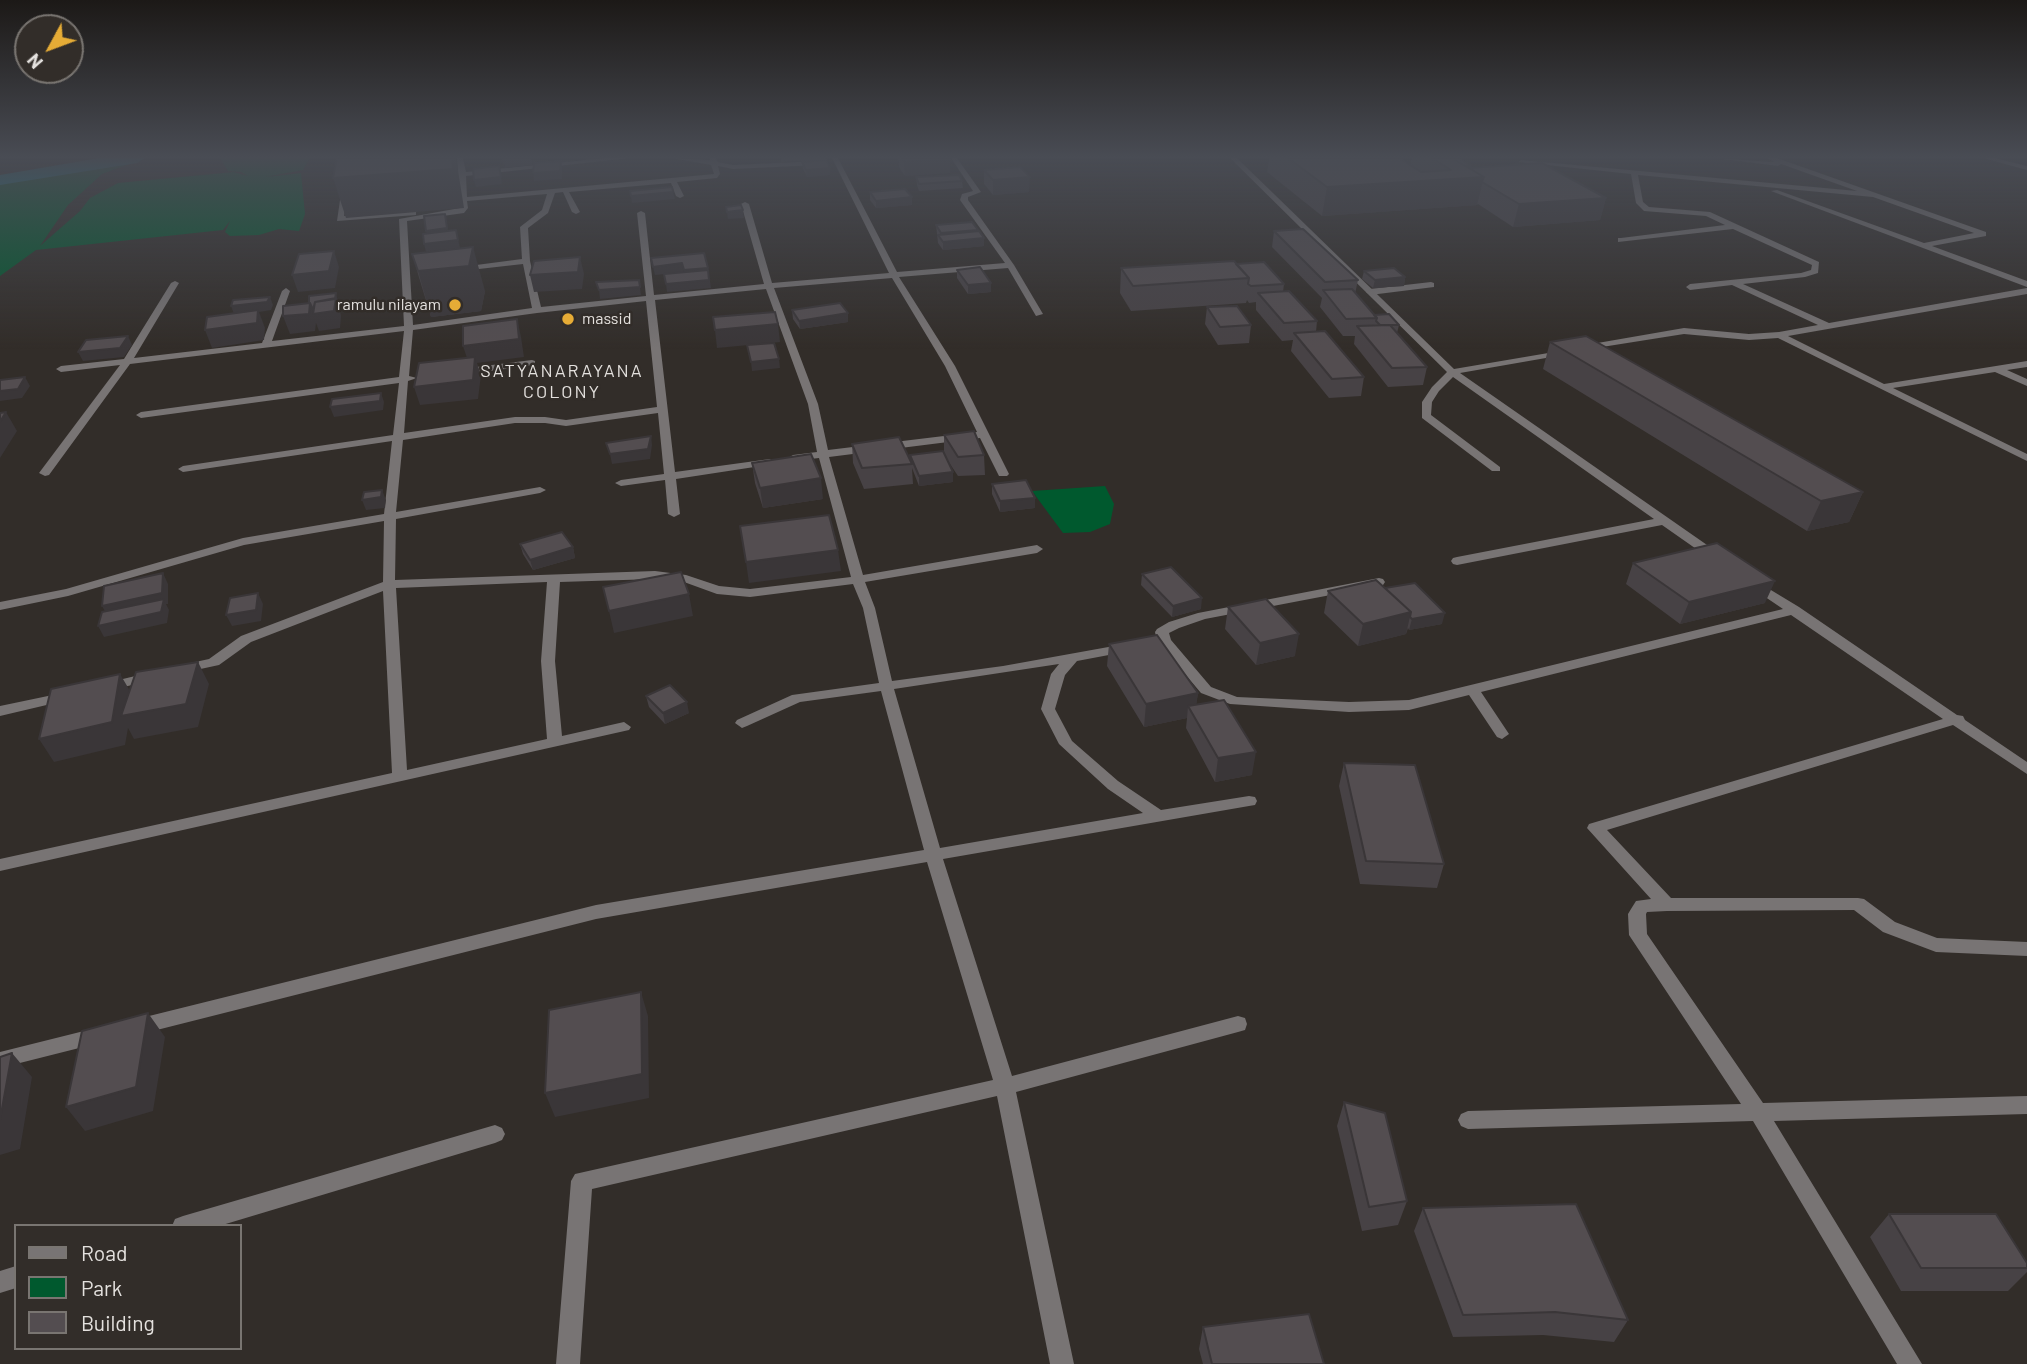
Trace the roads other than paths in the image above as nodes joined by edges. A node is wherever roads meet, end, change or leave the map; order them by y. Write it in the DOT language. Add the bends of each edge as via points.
graph roads {
  1 [pos="375,222"];
  2 [pos="403,222"];
  3 [pos="531,222"];
  4 [pos="642,222"];
  5 [pos="750,222"];
  6 [pos="867,222"];
  7 [pos="979,222"];
  8 [pos="1298,222"];
  9 [pos="1721,222"];
  10 [pos="1857,222"];
  11 [pos="1948,222"];
  12 [pos="330,226"];
  13 [pos="1731,226"];
  14 [pos="1621,240"];
  15 [pos="1922,246"];
  16 [pos="526,261"];
  17 [pos="1010,265"];
  18 [pos="455,270"];
  19 [pos="419,274"];
  20 [pos="894,275"];
  21 [pos="407,276"];
  22 [pos="1733,282"];
  23 [pos="175,283"];
  24 [pos="2027,284"];
  25 [pos="1431,285"];
  26 [pos="769,286"];
  27 [pos="1690,287"];
  28 [pos="286,291"];
  29 [pos="2027,291"];
  30 [pos="1370,292"];
  31 [pos="649,300"];
  32 [pos="537,310"];
  33 [pos="1039,314"];
  34 [pos="1828,327"];
  35 [pos="410,328"];
  36 [pos="1779,335"];
  37 [pos="266,345"];
  38 [pos="128,360"];
  39 [pos="532,363"];
  40 [pos="2027,364"];
  41 [pos="61,369"];
  42 [pos="1996,369"];
  43 [pos="1452,372"];
  44 [pos="443,374"];
  45 [pos="412,379"];
  46 [pos="2027,383"];
  47 [pos="1881,387"];
  48 [pos="661,410"];
  49 [pos="141,415"];
  50 [pos="983,434"];
  51 [pos="399,438"];
  52 [pos="823,454"];
  53 [pos="2027,458"];
  54 [pos="183,469"];
  55 [pos="1496,470"];
  56 [pos="45,473"];
  57 [pos="1003,474"];
  58 [pos="669,477"];
  59 [pos="621,483"];
  60 [pos="540,490"];
  61 [pos="674,514"];
  62 [pos="390,516"];
  63 [pos="1663,521"];
  64 [pos="1037,549"];
  65 [pos="1457,561"];
  66 [pos="1728,566"];
  67 [pos="554,578"];
  68 [pos="858,580"];
  69 [pos="1750,581"];
  70 [pos="1379,582"];
  71 [pos="389,584"];
  72 [pos="0,606"];
  73 [pos="1794,610"];
  74 [pos="1151,644"];
  75 [pos="1072,658"];
  76 [pos="886,684"];
  77 [pos="1473,690"];
  78 [pos="0,711"];
  79 [pos="1958,719"];
  80 [pos="742,723"];
  81 [pos="624,727"];
  82 [pos="1502,734"];
  83 [pos="555,742"];
  84 [pos="2027,769"];
  85 [pos="400,776"];
  86 [pos="1249,802"];
  87 [pos="1158,816"];
  88 [pos="933,853"];
  89 [pos="0,865"];
  90 [pos="1667,905"];
  91 [pos="2027,949"];
  92 [pos="1238,1024"];
  93 [pos="0,1060"];
  94 [pos="1005,1086"];
  95 [pos="2027,1105"];
  96 [pos="1758,1112"];
  97 [pos="1468,1120"];
  98 [pos="495,1134"];
  99 [pos="190,1224"];
  100 [pos="568,1364"];
  101 [pos="1062,1364"];
  102 [pos="1910,1364"];
  1 -- 12 [label="street"];
  2 -- 21 [label="street"];
  3 -- 16 [label="street" via="524,227"];
  4 -- 31 [label="street"];
  5 -- 26 [label="street"];
  6 -- 20 [label="street"];
  7 -- 17 [label="street"];
  8 -- 30 [label="street"];
  9 -- 13 [label="street"];
  10 -- 15 [label="street"];
  11 -- 15 [label="street" via="1983,234"];
  13 -- 14 [label="street"];
  13 -- 22 [label="street" via="1816,264 1815,271 1802,275"];
  15 -- 24 [label="street"];
  16 -- 18 [label="street"];
  16 -- 32 [label="street"];
  17 -- 20 [label="street"];
  17 -- 33 [label="street"];
  19 -- 21 [label="street"];
  20 -- 26 [label="street"];
  20 -- 50 [label="street" via="950,366"];
  21 -- 35 [label="street"];
  22 -- 27 [label="street"];
  22 -- 34 [label="street"];
  23 -- 38 [label="street"];
  25 -- 30 [label="street"];
  26 -- 31 [label="street"];
  26 -- 52 [label="street" via="813,404"];
  28 -- 37 [label="street"];
  29 -- 34 [label="street"];
  30 -- 43 [label="street"];
  31 -- 32 [label="street"];
  31 -- 48 [label="street"];
  32 -- 35 [label="street"];
  34 -- 36 [label="street"];
  35 -- 37 [label="street"];
  35 -- 45 [label="street"];
  36 -- 43 [label="street" via="1737,337 1684,331"];
  36 -- 47 [label="street"];
  37 -- 38 [label="street"];
  38 -- 41 [label="street"];
  38 -- 56 [label="street"];
  39 -- 44 [label="street"];
  40 -- 42 [label="street"];
  42 -- 46 [label="street"];
  42 -- 47 [label="street"];
  43 -- 55 [label="street" via="1427,402 1426,416"];
  43 -- 63 [label="street"];
  45 -- 49 [label="street"];
  45 -- 51 [label="street"];
  47 -- 53 [label="street"];
  48 -- 51 [label="street" via="566,424 515,420"];
  48 -- 58 [label="street"];
  50 -- 52 [label="street"];
  50 -- 57 [label="street"];
  51 -- 54 [label="street"];
  51 -- 62 [label="street"];
  52 -- 58 [label="street"];
  52 -- 68 [label="street"];
  58 -- 59 [label="street"];
  58 -- 61 [label="street"];
  60 -- 62 [label="street"];
  62 -- 71 [label="street"];
  62 -- 72 [label="street" via="243,542 68,592"];
  63 -- 65 [label="street"];
  63 -- 66 [label="street"];
  64 -- 68 [label="street"];
  67 -- 68 [label="street" via="663,575 717,590 750,593"];
  67 -- 71 [label="street"];
  67 -- 83 [label="street" via="548,661"];
  68 -- 76 [label="street"];
  69 -- 73 [label="street"];
  70 -- 74 [label="street" via="1203,616 1174,625"];
  71 -- 78 [label="street" via="246,639 214,662"];
  71 -- 85 [label="street"];
  73 -- 77 [label="street"];
  73 -- 79 [label="street"];
  74 -- 75 [label="street"];
  74 -- 77 [label="street" via="1206,691 1235,701 1409,705"];
  75 -- 76 [label="street"];
  75 -- 87 [label="street" via="1058,674 1048,709 1066,744"];
  76 -- 80 [label="street" via="797,698"];
  76 -- 88 [label="street"];
  77 -- 82 [label="street"];
  79 -- 84 [label="street"];
  79 -- 90 [label="street" via="1595,828"];
  81 -- 83 [label="street"];
  83 -- 85 [label="street"];
  85 -- 89 [label="street"];
  86 -- 87 [label="street"];
  87 -- 88 [label="street"];
  88 -- 93 [label="street" via="596,912"];
  88 -- 94 [label="street"];
  90 -- 91 [label="street" via="1858,904 1889,927 1936,945"];
  90 -- 96 [label="street" via="1643,906 1637,915 1638,935"];
  92 -- 94 [label="street"];
  94 -- 100 [label="street" via="582,1181"];
  94 -- 101 [label="street"];
  95 -- 96 [label="street"];
  96 -- 97 [label="street"];
  96 -- 102 [label="street"];
  98 -- 99 [label="street"];
}
